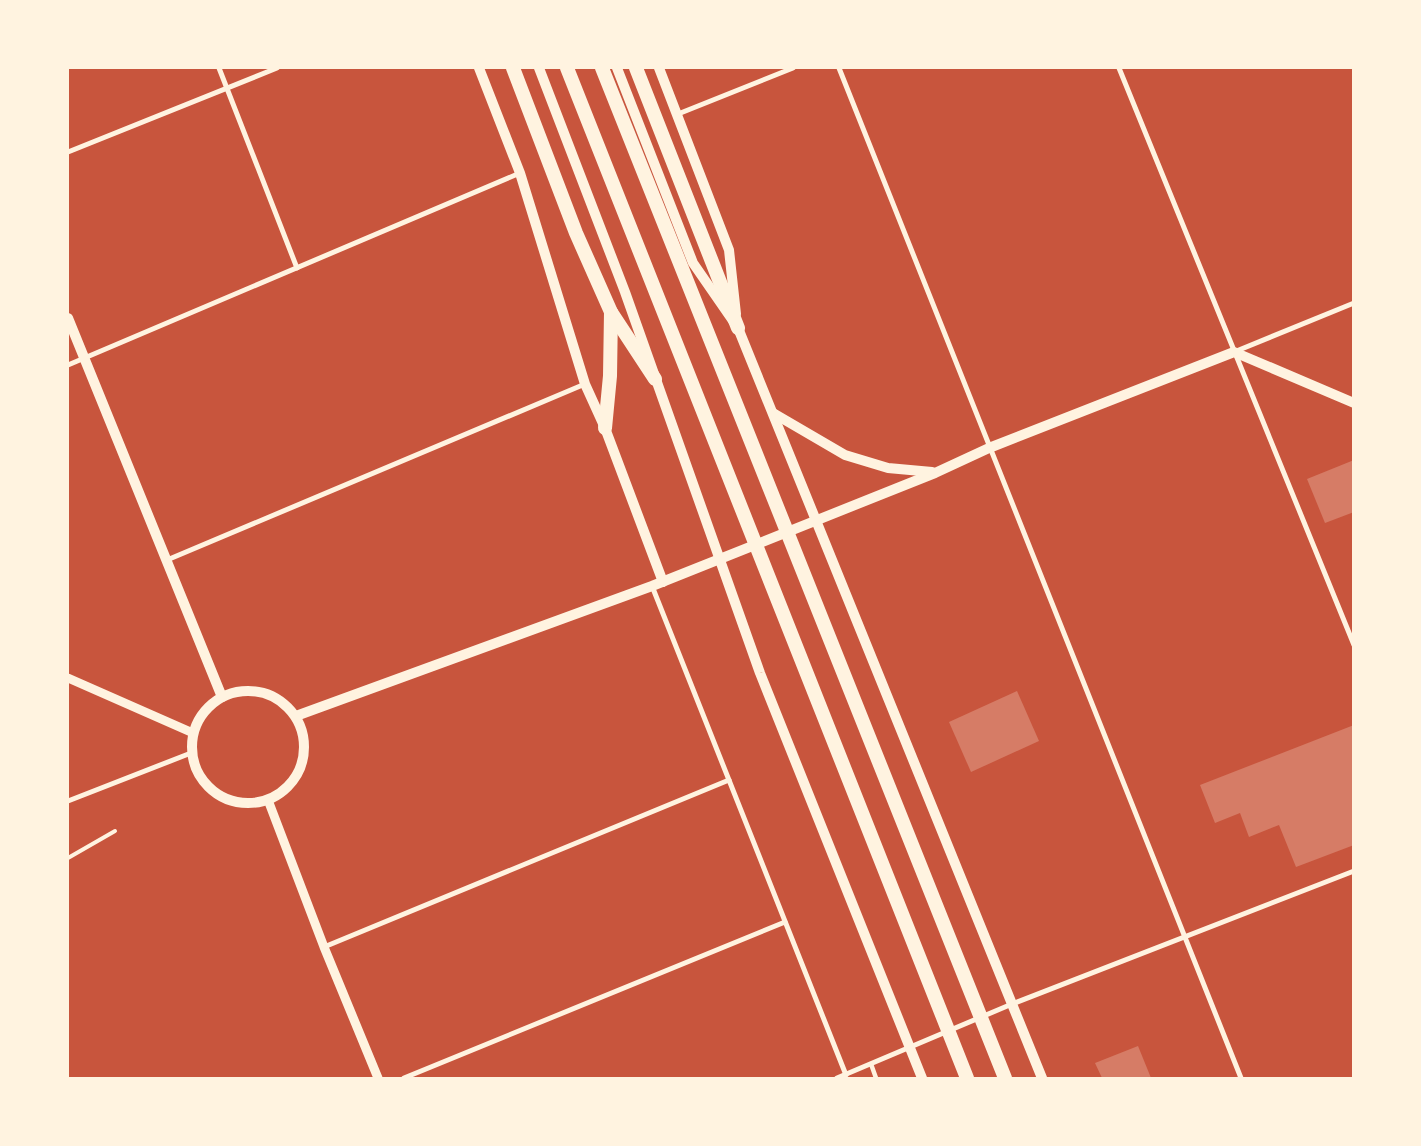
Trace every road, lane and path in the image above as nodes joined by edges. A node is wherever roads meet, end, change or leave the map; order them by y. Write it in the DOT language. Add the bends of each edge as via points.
graph roads {
  1 [pos="219,68"];
  2 [pos="277,68"];
  3 [pos="480,68"];
  4 [pos="513,68"];
  5 [pos="539,68"];
  6 [pos="567,68"];
  7 [pos="602,68"];
  8 [pos="617,68"];
  9 [pos="636,68"];
  10 [pos="660,68"];
  11 [pos="793,68"];
  12 [pos="839,68"];
  13 [pos="1120,68"];
  14 [pos="227,88"];
  15 [pos="678,114"];
  16 [pos="68,152"];
  17 [pos="520,173"];
  18 [pos="297,268"];
  19 [pos="1354,304"];
  20 [pos="611,312"];
  21 [pos="68,318"];
  22 [pos="738,328"];
  23 [pos="1234,352"];
  24 [pos="84,358"];
  25 [pos="68,365"];
  26 [pos="655,378"];
  27 [pos="585,384"];
  28 [pos="1354,403"];
  29 [pos="773,413"];
  30 [pos="605,428"];
  31 [pos="989,448"];
  32 [pos="935,473"];
  33 [pos="816,519"];
  34 [pos="166,560"];
  35 [pos="720,560"];
  36 [pos="663,582"];
  37 [pos="652,586"];
  38 [pos="1354,645"];
  39 [pos="68,678"];
  40 [pos="222,697"];
  41 [pos="296,716"];
  42 [pos="193,733"];
  43 [pos="191,753"];
  44 [pos="729,780"];
  45 [pos="268,800"];
  46 [pos="68,802"];
  47 [pos="116,831"];
  48 [pos="68,858"];
  49 [pos="1354,871"];
  50 [pos="786,922"];
  51 [pos="1184,937"];
  52 [pos="324,947"];
  53 [pos="1012,1004"];
  54 [pos="910,1048"];
  55 [pos="871,1064"];
  56 [pos="846,1075"];
  57 [pos="378,1078"];
  58 [pos="404,1078"];
  59 [pos="837,1078"];
  60 [pos="876,1078"];
  61 [pos="922,1078"];
  62 [pos="967,1078"];
  63 [pos="1005,1078"];
  64 [pos="1042,1078"];
  65 [pos="1241,1078"];
  1 -- 14 [label="street"];
  2 -- 14 [label="street"];
  3 -- 17 [label="main road"];
  4 -- 20 [label="highway" via="576,233"];
  5 -- 26 [label="main road"];
  6 -- 62 [label="highway"];
  7 -- 63 [label="highway"];
  8 -- 22 [label="main road" via="693,263"];
  9 -- 22 [label="highway"];
  10 -- 15 [label="main road"];
  11 -- 15 [label="street"];
  12 -- 31 [label="street"];
  13 -- 23 [label="street"];
  14 -- 16 [label="street"];
  14 -- 18 [label="street"];
  15 -- 22 [label="main road" via="729,250"];
  17 -- 18 [label="street"];
  17 -- 27 [label="main road"];
  18 -- 24 [label="street"];
  19 -- 23 [label="street"];
  20 -- 26 [label="highway"];
  20 -- 30 [label="highway"];
  21 -- 24 [label="main road"];
  22 -- 29 [label="main road"];
  23 -- 28 [label="main road"];
  23 -- 31 [label="main road"];
  23 -- 38 [label="street"];
  24 -- 25 [label="street"];
  24 -- 34 [label="main road"];
  26 -- 35 [label="main road"];
  27 -- 30 [label="main road"];
  27 -- 34 [label="street"];
  29 -- 32 [label="main road" via="845,455 888,468"];
  29 -- 33 [label="main road"];
  30 -- 36 [label="main road"];
  31 -- 32 [label="main road"];
  31 -- 51 [label="street"];
  32 -- 33 [label="main road"];
  33 -- 35 [label="main road"];
  33 -- 53 [label="main road"];
  34 -- 40 [label="main road"];
  35 -- 36 [label="main road"];
  35 -- 54 [label="main road" via="760,673"];
  36 -- 37 [label="main road"];
  37 -- 41 [label="main road"];
  37 -- 44 [label="street"];
  39 -- 42 [label="street"];
  40 -- 41 [label="main road" via="242,690 262,692 281,701"];
  40 -- 42 [label="main road" via="203,712"];
  41 -- 45 [label="main road" via="305,748 302,764 295,780"];
  42 -- 43 [label="main road"];
  43 -- 45 [label="main road" via="197,773 210,790 228,801 248,804"];
  43 -- 46 [label="street"];
  44 -- 50 [label="street"];
  44 -- 52 [label="street"];
  45 -- 52 [label="street"];
  47 -- 48 [label="lane"];
  49 -- 51 [label="street"];
  50 -- 56 [label="street"];
  50 -- 58 [label="street"];
  51 -- 53 [label="street"];
  51 -- 65 [label="street"];
  52 -- 57 [label="street"];
  53 -- 54 [label="street"];
  53 -- 64 [label="main road"];
  54 -- 55 [label="street"];
  54 -- 61 [label="main road"];
  55 -- 56 [label="street"];
  55 -- 60 [label="street"];
  56 -- 59 [label="street"];
}
